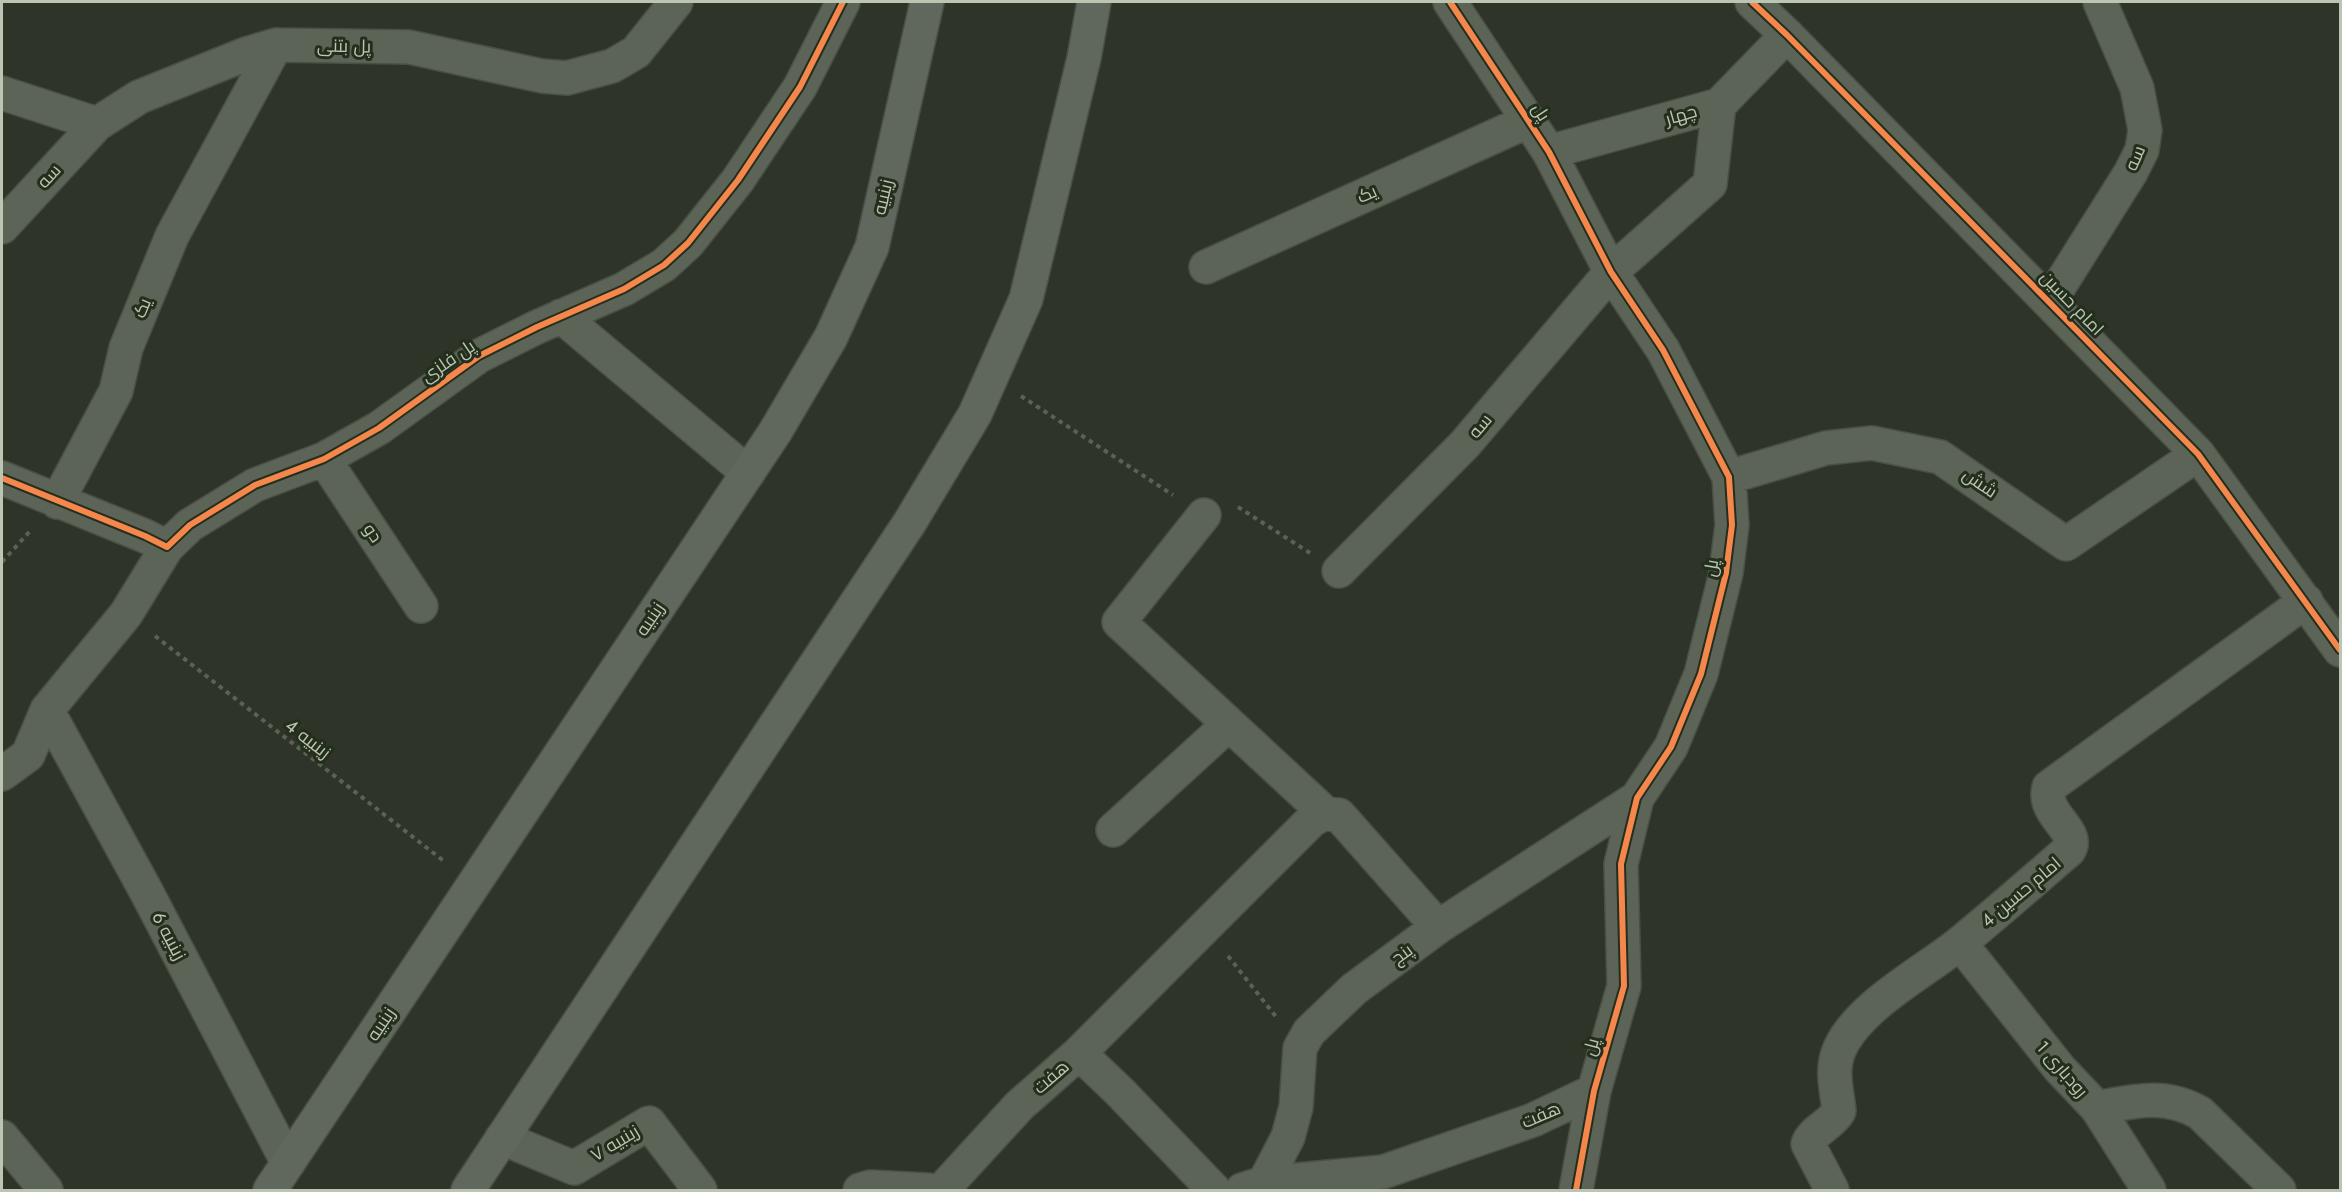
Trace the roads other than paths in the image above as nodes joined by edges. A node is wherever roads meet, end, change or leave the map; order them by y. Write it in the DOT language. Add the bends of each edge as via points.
graph roads {
  1 [pos="676,2"];
  2 [pos="843,2"];
  3 [pos="927,2"];
  4 [pos="1094,2"];
  5 [pos="1450,2"];
  6 [pos="1752,2"];
  7 [pos="2100,2"];
  8 [pos="1787,35"];
  9 [pos="276,45"];
  10 [pos="2,93"];
  11 [pos="1719,105"];
  12 [pos="1528,121"];
  13 [pos="97,124"];
  14 [pos="1549,152"];
  15 [pos="2,228"];
  16 [pos="1206,267"];
  17 [pos="1611,272"];
  18 [pos="2050,301"];
  19 [pos="561,316"];
  20 [pos="2198,454"];
  21 [pos="324,459"];
  22 [pos="748,473"];
  23 [pos="1729,477"];
  24 [pos="2,478"];
  25 [pos="57,502"];
  26 [pos="1204,515"];
  27 [pos="167,547"];
  28 [pos="1339,571"];
  29 [pos="2306,602"];
  30 [pos="421,606"];
  31 [pos="2340,650"];
  32 [pos="47,710"];
  33 [pos="1228,724"];
  34 [pos="2,774"];
  35 [pos="1637,798"];
  36 [pos="1325,813"];
  37 [pos="1113,830"];
  38 [pos="1438,927"];
  39 [pos="1960,943"];
  40 [pos="1079,1053"];
  41 [pos="1594,1091"];
  42 [pos="2097,1108"];
  43 [pos="2,1137"];
  44 [pos="502,1138"];
  45 [pos="288,1163"];
  46 [pos="1259,1188"];
  47 [pos="46,1191"];
  48 [pos="270,1191"];
  49 [pos="468,1191"];
  50 [pos="700,1191"];
  51 [pos="860,1191"];
  52 [pos="928,1191"];
  53 [pos="942,1191"];
  54 [pos="1214,1191"];
  55 [pos="1576,1191"];
  56 [pos="1832,1191"];
  57 [pos="2149,1191"];
  58 [pos="2279,1191"];
  1 -- 9 [label="street, پل بتنی" via="636,52 612,66 567,78 409,47"];
  2 -- 19 [label="street, پل فلزی" via="800,87 738,180 688,243 664,265 624,289"];
  3 -- 22 [label="main road, زینبیه" via="872,247 831,337"];
  4 -- 44 [label="main road" via="1026,299 975,414 910,522"];
  5 -- 12 [label="street, پل"];
  6 -- 8 [label="street, امام حسین"];
  7 -- 18 [label="street, سه" via="2137,88 2145,130 2142,150"];
  8 -- 11 [label="street, چهار"];
  8 -- 18 [label="street, امام حسین"];
  9 -- 13 [label="street, پل بتنی" via="139,97"];
  9 -- 25 [label="street, یک" via="172,236 126,348 116,391"];
  10 -- 13 [label="street"];
  11 -- 14 [label="street, چهار"];
  11 -- 17 [label="street, سه" via="1710,184"];
  12 -- 14 [label="street, پل"];
  12 -- 16 [label="street, یک"];
  13 -- 15 [label="street, سه"];
  14 -- 17 [label="street, پل"];
  17 -- 23 [label="street, پل" via="1663,350"];
  17 -- 28 [label="street, سه" via="1465,444"];
  18 -- 20 [label="street, امام حسین"];
  19 -- 21 [label="street, پل فلزی" via="479,356 379,428"];
  19 -- 22 [label="street"];
  20 -- 23 [label="street, شش" via="2066,544 1967,474 1929,454 1872,443 1826,448"];
  20 -- 29 [label="street, امام حسین"];
  21 -- 27 [label="street, پل فلزی" via="255,485 190,525"];
  21 -- 30 [label="street, دو"];
  22 -- 45 [label="main road, زینبیه"];
  23 -- 35 [label="street, پل" via="1732,525 1726,573 1701,674 1671,747"];
  24 -- 25 [label="street"];
  25 -- 27 [label="street"];
  26 -- 33 [label="street" via="1119,622"];
  27 -- 32 [label="street, پل فلزی" via="126,614"];
  29 -- 31 [label="street, امام حسین"];
  29 -- 39 [label="street, امام حسین 4" via="2049,786 2046,796 2071,836 2072,845"];
  32 -- 34 [label="street, پل فلزی" via="28,755"];
  32 -- 45 [label="street, زینبیه 6"];
  33 -- 36 [label="street"];
  33 -- 37 [label="street"];
  35 -- 38 [label="street, پنج"];
  35 -- 41 [label="street, پل" via="1621,864 1623,986"];
  36 -- 38 [label="street" via="1339,815"];
  36 -- 40 [label="street" via="1312,820"];
  38 -- 46 [label="street, پنج" via="1354,989 1309,1032 1300,1047 1288,1137"];
  39 -- 42 [label="street, رودباری 1" via="2060,1069"];
  39 -- 56 [label="street, امام حسین 4" via="1867,1011 1840,1047 1833,1079 1839,1111 1827,1126 1810,1137 1808,1144"];
  40 -- 53 [label="street, هفت" via="1019,1106"];
  40 -- 54 [label="street, هفت"];
  41 -- 46 [label="street, هفت" via="1533,1120 1383,1172"];
  41 -- 55 [label="street, پل"];
  42 -- 57 [label="street"];
  42 -- 58 [label="street, رودباری 1" via="2133,1101 2185,1104 2200,1113"];
  43 -- 47 [label="street"];
  44 -- 49 [label="main road"];
  44 -- 50 [label="street, زینبیه ۷" via="574,1168 649,1122"];
  45 -- 48 [label="main road, زینبیه"];
  51 -- 52 [label="street" via="870,1187"];
}
